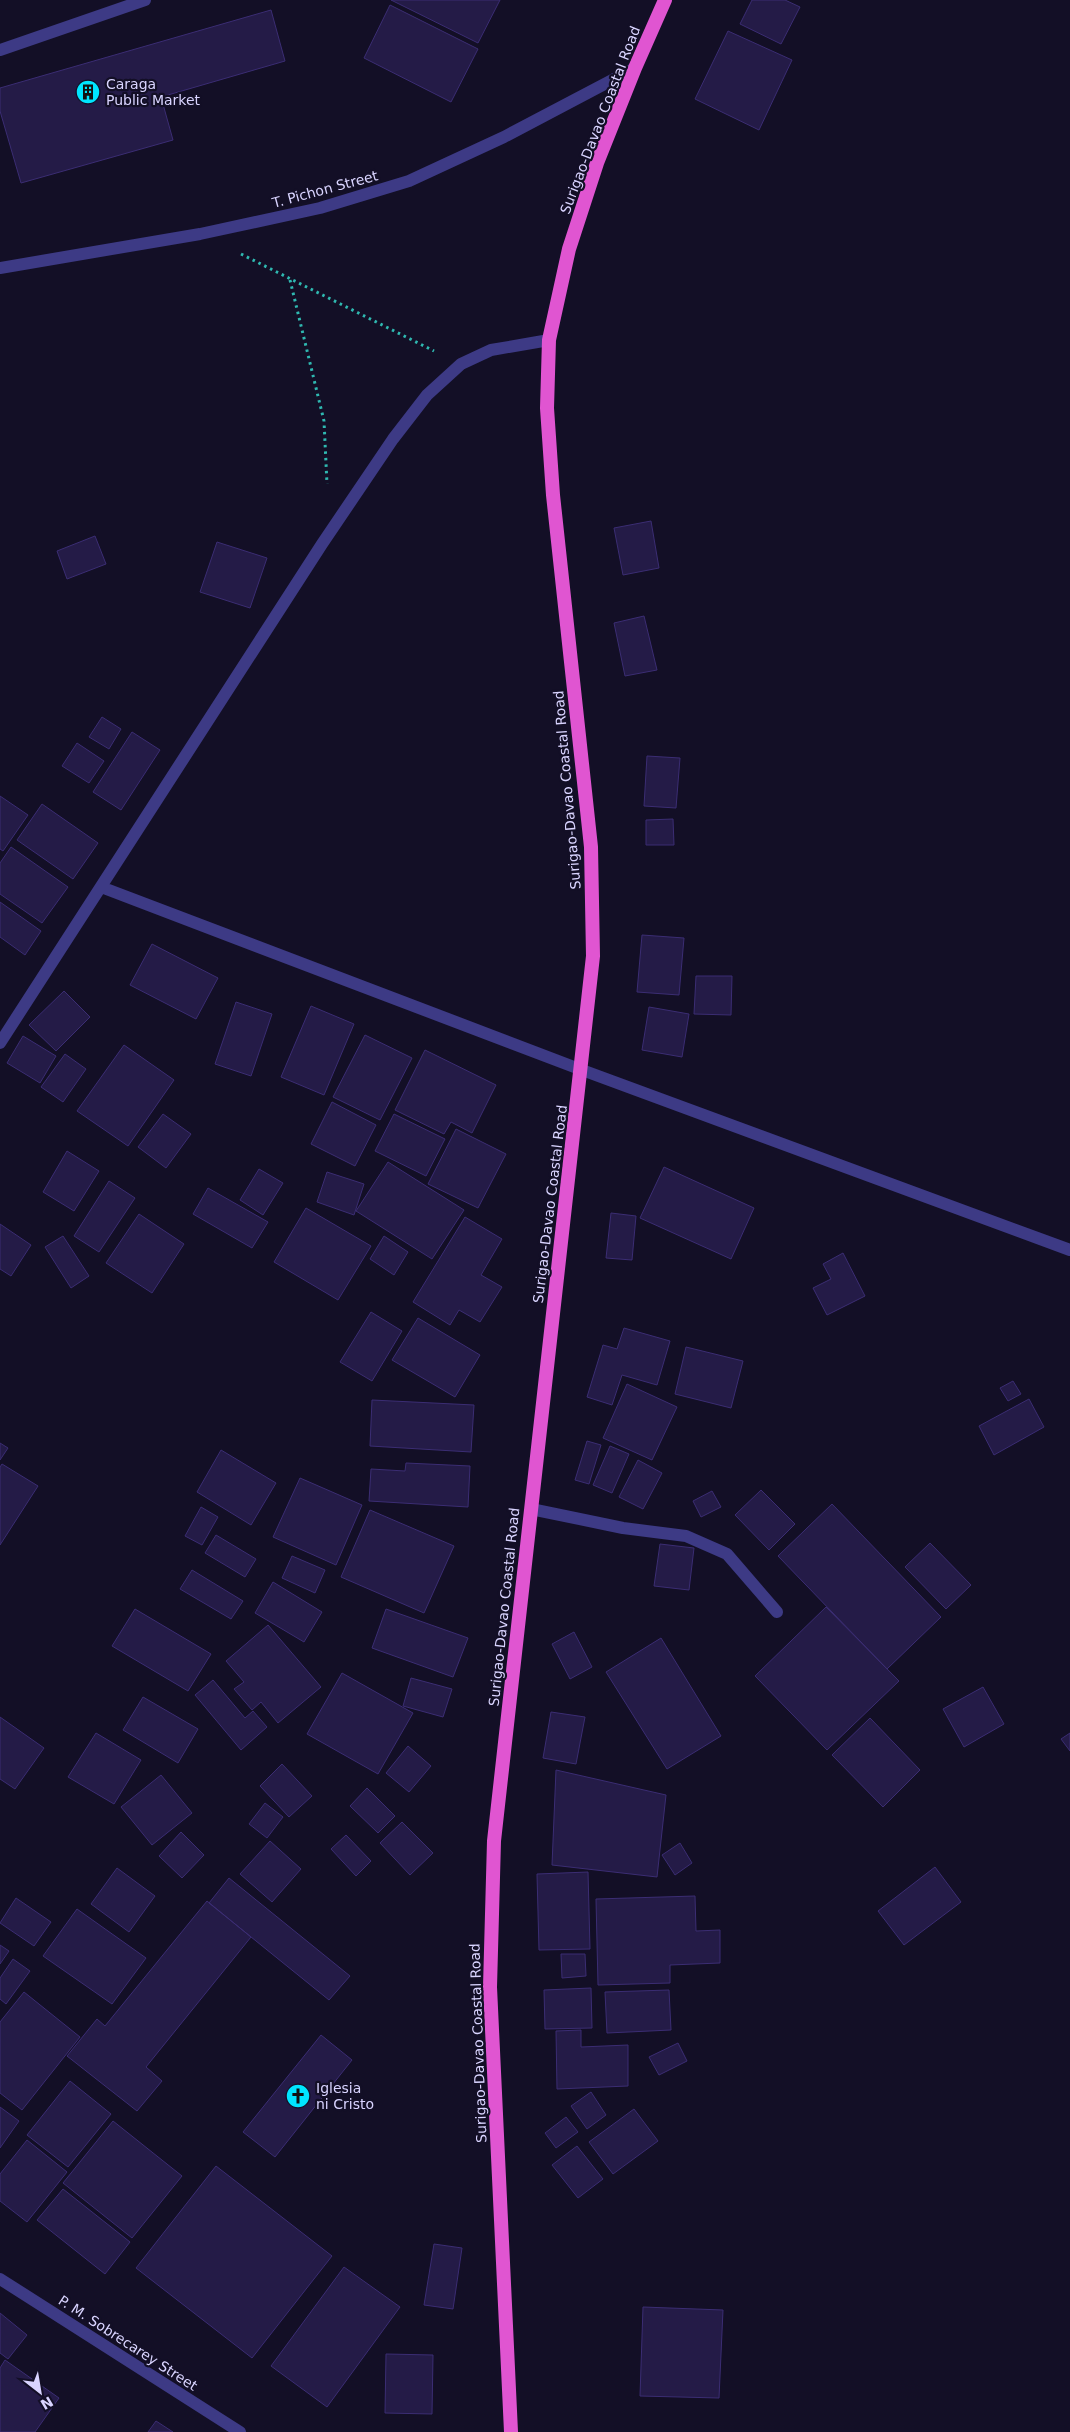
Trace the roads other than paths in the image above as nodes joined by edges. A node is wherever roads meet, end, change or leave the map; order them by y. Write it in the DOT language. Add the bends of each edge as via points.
graph roads {
  1 [pos="145,0"];
  2 [pos="665,0"];
  3 [pos="0,50"];
  4 [pos="635,68"];
  5 [pos="0,268"];
  6 [pos="549,340"];
  7 [pos="101,887"];
  8 [pos="0,1044"];
  9 [pos="582,1070"];
  10 [pos="1070,1250"];
  11 [pos="531,1509"];
  12 [pos="777,1612"];
  13 [pos="0,2279"];
  14 [pos="240,2432"];
  15 [pos="511,2432"];
  1 -- 3 [label="street"];
  2 -- 4 [label="highway, Surigao-Davao Coastal Road"];
  4 -- 5 [label="street, T. Pichon Street" via="504,137 409,181 320,208 200,234"];
  4 -- 6 [label="highway, Surigao-Davao Coastal Road" via="597,163 569,249"];
  6 -- 7 [label="street" via="491,350 461,364 427,395 322,544"];
  6 -- 9 [label="highway, Surigao-Davao Coastal Road" via="547,408 554,495 591,847 593,956"];
  7 -- 8 [label="street"];
  7 -- 9 [label="street"];
  9 -- 10 [label="street"];
  9 -- 11 [label="highway, Surigao-Davao Coastal Road"];
  11 -- 12 [label="street" via="623,1528 686,1536 727,1554"];
  11 -- 15 [label="highway, Surigao-Davao Coastal Road" via="494,1841 490,1987"];
  13 -- 14 [label="street, P. M. Sobrecarey Street"];
}
